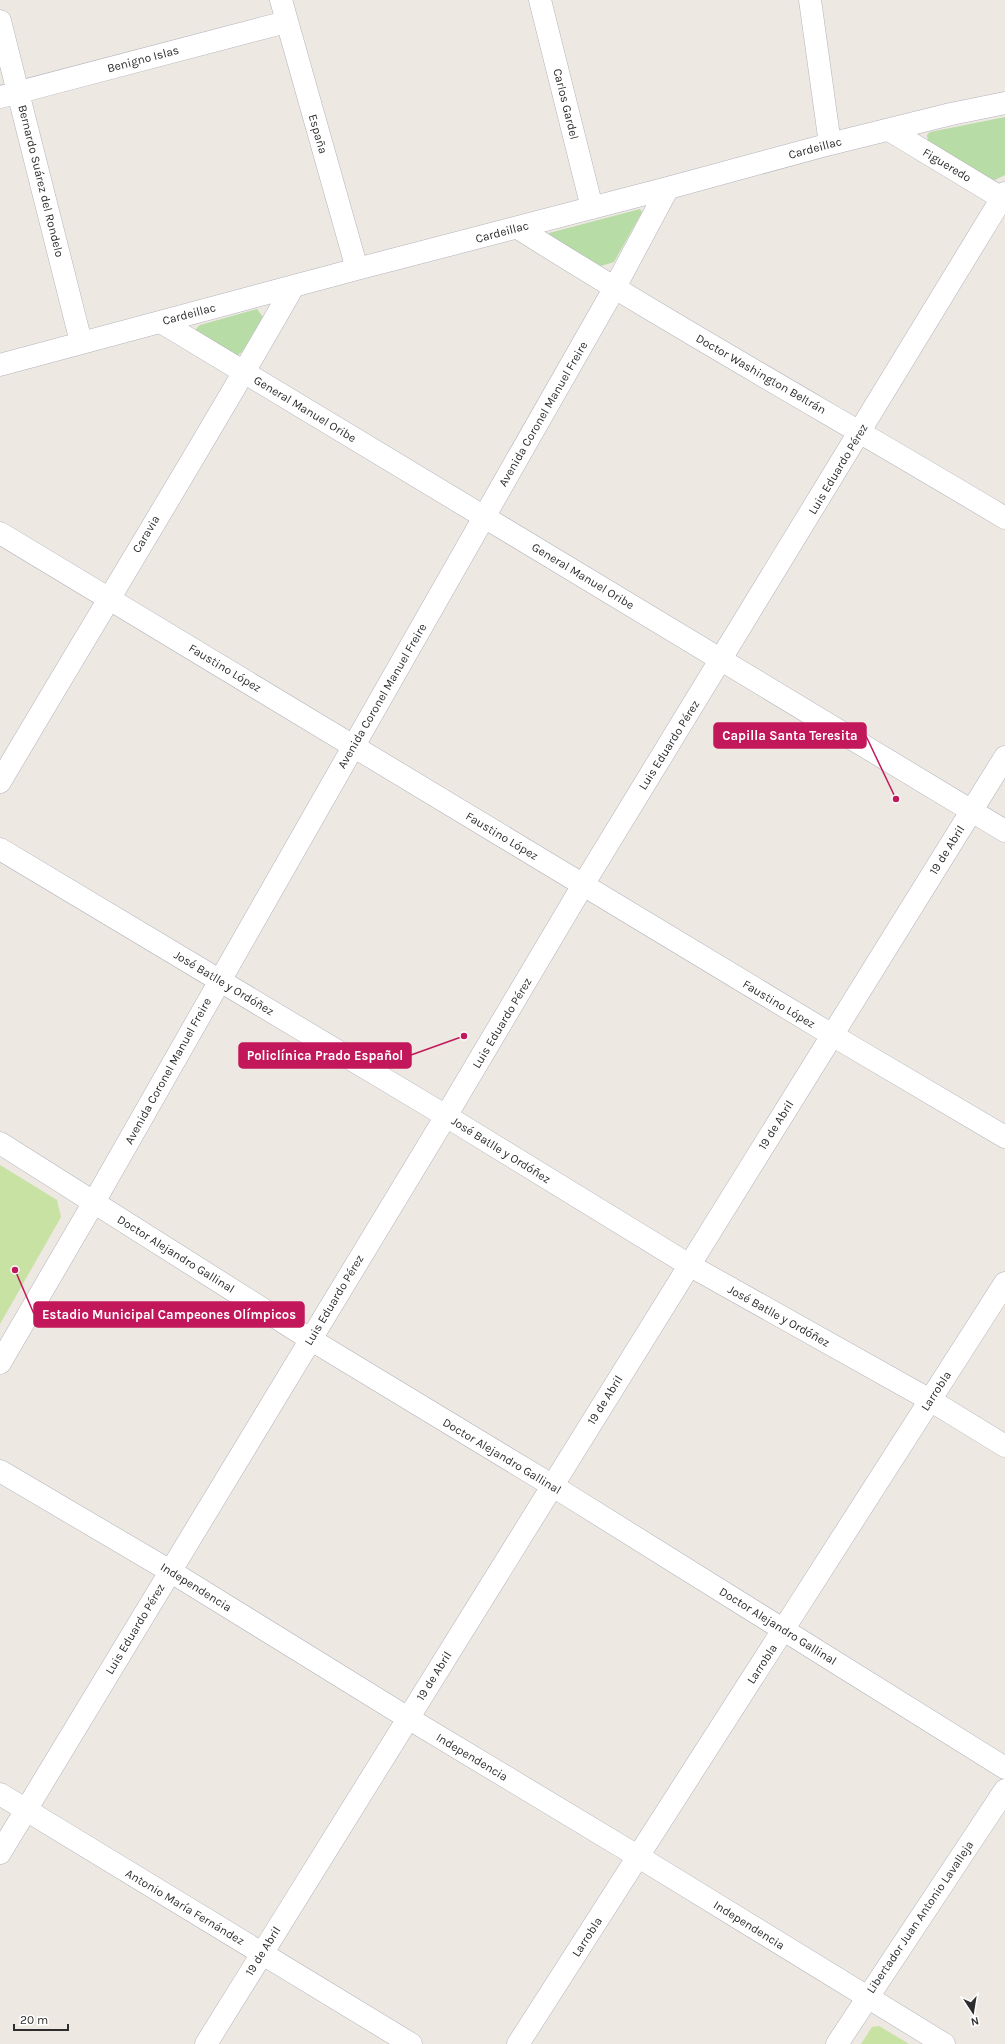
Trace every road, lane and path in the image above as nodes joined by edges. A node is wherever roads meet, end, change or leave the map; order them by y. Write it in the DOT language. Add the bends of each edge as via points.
graph roads {
  1 [pos="281,0"];
  2 [pos="540,0"];
  3 [pos="810,0"];
  4 [pos="0,21"];
  5 [pos="286,22"];
  6 [pos="9,95"];
  7 [pos="1005,103"];
  8 [pos="889,130"];
  9 [pos="830,144"];
  10 [pos="668,188"];
  11 [pos="1004,197"];
  12 [pos="592,208"];
  13 [pos="518,228"];
  14 [pos="357,269"];
  15 [pos="293,287"];
  16 [pos="614,289"];
  17 [pos="161,322"];
  18 [pos="82,342"];
  19 [pos="0,365"];
  20 [pos="244,373"];
  21 [pos="861,432"];
  22 [pos="484,516"];
  23 [pos="1005,518"];
  24 [pos="0,533"];
  25 [pos="108,597"];
  26 [pos="722,659"];
  27 [pos="353,747"];
  28 [pos="1005,757"];
  29 [pos="0,782"];
  30 [pos="971,810"];
  31 [pos="1005,831"];
  32 [pos="0,849"];
  33 [pos="583,885"];
  34 [pos="219,980"];
  35 [pos="832,1035"];
  36 [pos="446,1116"];
  37 [pos="1005,1138"];
  38 [pos="0,1143"];
  39 [pos="94,1202"];
  40 [pos="689,1265"];
  41 [pos="1005,1283"];
  42 [pos="310,1339"];
  43 [pos="0,1363"];
  44 [pos="930,1400"];
  45 [pos="1005,1446"];
  46 [pos="0,1471"];
  47 [pos="553,1486"];
  48 [pos="170,1571"];
  49 [pos="784,1630"];
  50 [pos="408,1718"];
  51 [pos="1005,1768"];
  52 [pos="1005,1790"];
  53 [pos="0,1794"];
  54 [pos="26,1810"];
  55 [pos="0,1853"];
  56 [pos="639,1857"];
  57 [pos="262,1954"];
  58 [pos="867,1997"];
  59 [pos="206,2044"];
  60 [pos="411,2044"];
  61 [pos="518,2044"];
  62 [pos="837,2044"];
  63 [pos="944,2044"];
  1 -- 5 [label="street, España"];
  2 -- 12 [label="street, Carlos Gardel"];
  3 -- 9 [label="street"];
  4 -- 6 [label="street, Bernardo Suárez del Rondelo"];
  5 -- 6 [label="street, Benigno Islas"];
  5 -- 14 [label="street, España"];
  6 -- 18 [label="street, Bernardo Suárez del Rondelo"];
  7 -- 8 [label="street, Cardeillac"];
  8 -- 9 [label="street, Cardeillac"];
  8 -- 11 [label="street, Figueredo"];
  9 -- 10 [label="street, Cardeillac"];
  10 -- 12 [label="street, Cardeillac"];
  10 -- 16 [label="street, Avenida Coronel Manuel Freire"];
  11 -- 21 [label="street, Luis Eduardo Pérez"];
  12 -- 13 [label="street, Cardeillac"];
  13 -- 14 [label="street, Cardeillac"];
  13 -- 16 [label="street, Doctor Washington Beltrán"];
  14 -- 15 [label="street, Cardeillac"];
  15 -- 17 [label="street, Cardeillac"];
  15 -- 20 [label="street, Caravia"];
  16 -- 21 [label="street, Doctor Washington Beltrán"];
  16 -- 22 [label="street, Avenida Coronel Manuel Freire"];
  17 -- 18 [label="street, Cardeillac"];
  17 -- 20 [label="street, General Manuel Oribe"];
  18 -- 19 [label="street, Cardeillac"];
  20 -- 22 [label="street, General Manuel Oribe"];
  20 -- 25 [label="street, Caravia"];
  21 -- 23 [label="street, Doctor Washington Beltrán"];
  21 -- 26 [label="street, Luis Eduardo Pérez"];
  22 -- 26 [label="street, General Manuel Oribe"];
  22 -- 27 [label="street, Avenida Coronel Manuel Freire"];
  24 -- 25 [label="street, Faustino López"];
  25 -- 27 [label="street, Faustino López"];
  25 -- 29 [label="street, Caravia"];
  26 -- 30 [label="street, General Manuel Oribe"];
  26 -- 33 [label="street, Luis Eduardo Pérez"];
  27 -- 33 [label="street, Faustino López"];
  27 -- 34 [label="street, Avenida Coronel Manuel Freire"];
  28 -- 30 [label="street, 19 de Abril"];
  30 -- 31 [label="street, General Manuel Oribe"];
  30 -- 35 [label="street, 19 de Abril"];
  32 -- 34 [label="street, José Batlle y Ordóñez"];
  33 -- 35 [label="street, Faustino López"];
  33 -- 36 [label="street, Luis Eduardo Pérez"];
  34 -- 36 [label="street, José Batlle y Ordóñez"];
  34 -- 39 [label="street, Avenida Coronel Manuel Freire"];
  35 -- 37 [label="street, Faustino López"];
  35 -- 40 [label="street, 19 de Abril"];
  36 -- 40 [label="street, José Batlle y Ordóñez"];
  36 -- 42 [label="street, Luis Eduardo Pérez"];
  38 -- 39 [label="street, Doctor Alejandro Gallinal"];
  39 -- 42 [label="street, Doctor Alejandro Gallinal"];
  39 -- 43 [label="street, Avenida Coronel Manuel Freire"];
  40 -- 44 [label="street, José Batlle y Ordóñez"];
  40 -- 47 [label="street, 19 de Abril"];
  41 -- 44 [label="street, Larrobla"];
  42 -- 47 [label="street, Doctor Alejandro Gallinal"];
  42 -- 48 [label="street, Luis Eduardo Pérez"];
  44 -- 45 [label="street, José Batlle y Ordóñez"];
  44 -- 49 [label="street, Larrobla"];
  46 -- 48 [label="street, Independencia"];
  47 -- 49 [label="street, Doctor Alejandro Gallinal"];
  47 -- 50 [label="street, 19 de Abril"];
  48 -- 50 [label="street, Independencia"];
  48 -- 54 [label="street, Luis Eduardo Pérez"];
  49 -- 51 [label="street, Doctor Alejandro Gallinal"];
  49 -- 56 [label="street, Larrobla"];
  50 -- 56 [label="street, Independencia"];
  50 -- 57 [label="street, 19 de Abril"];
  52 -- 58 [label="street, Libertador Juan Antonio Lavalleja"];
  53 -- 54 [label="street, Antonio María Fernández"];
  54 -- 55 [label="street, Luis Eduardo Pérez"];
  54 -- 57 [label="street, Antonio María Fernández"];
  56 -- 58 [label="street, Independencia"];
  56 -- 61 [label="street, Larrobla"];
  57 -- 59 [label="street, 19 de Abril"];
  57 -- 60 [label="street, Antonio María Fernández"];
  58 -- 62 [label="street, Libertador Juan Antonio Lavalleja"];
  58 -- 63 [label="street, Independencia"];
}
